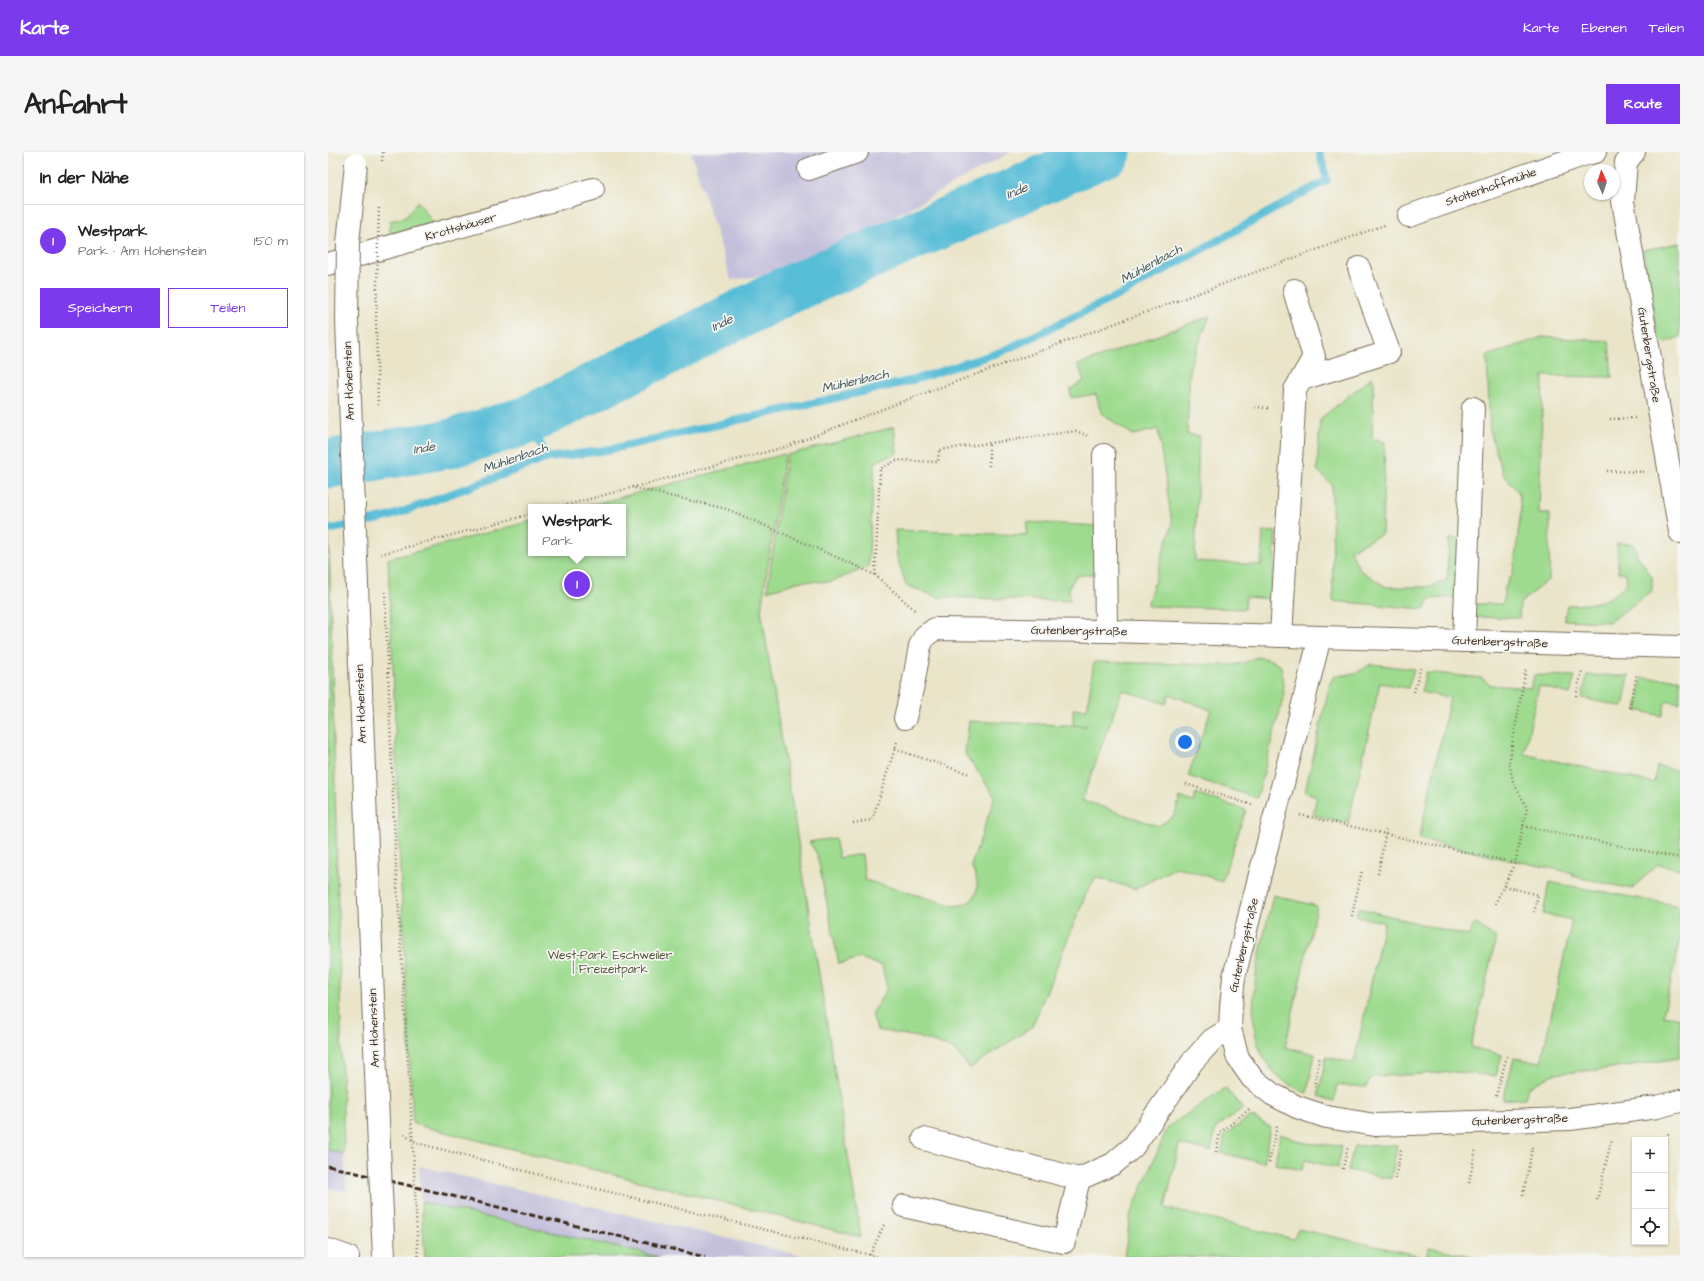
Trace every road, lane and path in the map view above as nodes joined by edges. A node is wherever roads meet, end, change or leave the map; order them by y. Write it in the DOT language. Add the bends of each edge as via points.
graph roads {
  1 [pos="857,152"];
  2 [pos="1595,152"];
  3 [pos="1603,152"];
  4 [pos="1630,157"];
  5 [pos="357,158"];
  6 [pos="809,169"];
  7 [pos="593,189"];
  8 [pos="379,204"];
  9 [pos="1409,216"];
  10 [pos="328,264"];
  11 [pos="1359,268"];
  12 [pos="1294,290"];
  13 [pos="1302,379"];
  14 [pos="378,408"];
  15 [pos="1473,408"];
  16 [pos="989,443"];
  17 [pos="1104,455"];
  18 [pos="988,466"];
  19 [pos="1607,471"];
  20 [pos="1670,472"];
  21 [pos="634,487"];
  22 [pos="570,504"];
  23 [pos="528,515"];
  24 [pos="1680,532"];
  25 [pos="383,551"];
  26 [pos="374,556"];
  27 [pos="383,558"];
  28 [pos="875,575"];
  29 [pos="384,590"];
  30 [pos="936,629"];
  31 [pos="1106,631"];
  32 [pos="1281,636"];
  33 [pos="1320,637"];
  34 [pos="1464,641"];
  35 [pos="1680,647"];
  36 [pos="1421,665"];
  37 [pos="1526,668"];
  38 [pos="1582,671"];
  39 [pos="1637,673"];
  40 [pos="1414,692"];
  41 [pos="1576,696"];
  42 [pos="1630,708"];
  43 [pos="905,718"];
  44 [pos="895,749"];
  45 [pos="969,774"];
  46 [pos="1186,784"];
  47 [pos="1276,810"];
  48 [pos="853,823"];
  49 [pos="1523,826"];
  50 [pos="1386,830"];
  51 [pos="1385,834"];
  52 [pos="1680,858"];
  53 [pos="1514,863"];
  54 [pos="1362,870"];
  55 [pos="1378,874"];
  56 [pos="1504,886"];
  57 [pos="1495,904"];
  58 [pos="1534,912"];
  59 [pos="1352,916"];
  60 [pos="1230,1029"];
  61 [pos="1320,1056"];
  62 [pos="1506,1056"];
  63 [pos="1680,1101"];
  64 [pos="1251,1107"];
  65 [pos="1309,1111"];
  66 [pos="1490,1122"];
  67 [pos="1276,1126"];
  68 [pos="1670,1126"];
  69 [pos="405,1128"];
  70 [pos="1613,1134"];
  71 [pos="1667,1137"];
  72 [pos="924,1139"];
  73 [pos="1349,1141"];
  74 [pos="1533,1143"];
  75 [pos="1477,1145"];
  76 [pos="1402,1146"];
  77 [pos="1216,1152"];
  78 [pos="1269,1163"];
  79 [pos="1343,1169"];
  80 [pos="1079,1179"];
  81 [pos="1395,1179"];
  82 [pos="1468,1183"];
  83 [pos="1523,1195"];
  84 [pos="1597,1200"];
  85 [pos="904,1206"];
  86 [pos="328,1250"];
  87 [pos="870,1255"];
  88 [pos="348,1257"];
  89 [pos="384,1257"];
  90 [pos="418,1257"];
  91 [pos="878,1257"];
  1 -- 6 [label="street"];
  2 -- 9 [label="street, Stoltenhoffmühle"];
  3 -- 4 [label="street"];
  4 -- 20 [label="street, Gutenbergstraße" via="1623,201"];
  5 -- 89 [label="street, Am Hohenstein, bridge" via="348,242 347,321"];
  7 -- 10 [label="street, Krottshäuser"];
  8 -- 14 [label="path, bridge" via="376,321"];
  9 -- 21 [label="path" via="914,397 785,447"];
  11 -- 13 [label="street" via="1389,352"];
  12 -- 13 [label="street" via="1314,357"];
  13 -- 32 [label="street" via="1296,390"];
  15 -- 34 [label="street"];
  16 -- 17 [label="path" via="1076,430 1086,434"];
  16 -- 18 [label="path"];
  16 -- 28 [label="path" via="939,450 938,462 897,460 880,470"];
  17 -- 31 [label="street"];
  19 -- 20 [label="path"];
  20 -- 24 [label="street, Gutenbergstraße"];
  21 -- 22 [label="path"];
  21 -- 28 [label="path" via="727,509"];
  23 -- 26 [label="path"];
  25 -- 27 [label="path"];
  28 -- 30 [label="path" via="902,596"];
  29 -- 90 [label="path, bridge"];
  30 -- 31 [label="street, Gutenbergstraße"];
  30 -- 43 [label="street" via="926,636 920,646"];
  31 -- 32 [label="street, Gutenbergstraße"];
  32 -- 33 [label="street, Gutenbergstraße"];
  33 -- 34 [label="street, Gutenbergstraße"];
  33 -- 47 [label="street, Gutenbergstraße"];
  34 -- 35 [label="street, Gutenbergstraße"];
  36 -- 40 [label="path"];
  37 -- 49 [label="path" via="1509,763 1513,780 1527,808"];
  38 -- 41 [label="path"];
  39 -- 42 [label="path"];
  43 -- 44 [label="path"];
  44 -- 45 [label="path"];
  44 -- 48 [label="path" via="872,820"];
  46 -- 47 [label="path"];
  47 -- 51 [label="path"];
  47 -- 60 [label="street, Gutenbergstraße" via="1234,977"];
  49 -- 52 [label="path"];
  49 -- 53 [label="path"];
  50 -- 51 [label="path"];
  51 -- 53 [label="path"];
  51 -- 55 [label="path"];
  53 -- 56 [label="path"];
  54 -- 59 [label="path"];
  56 -- 57 [label="path"];
  56 -- 58 [label="path" via="1538,895"];
  60 -- 65 [label="street, Gutenbergstraße" via="1238,1058 1252,1078 1272,1094"];
  60 -- 80 [label="street" via="1212,1040 1193,1061 1133,1148 1113,1164"];
  61 -- 65 [label="path"];
  62 -- 66 [label="path"];
  63 -- 66 [label="street, Gutenbergstraße" via="1657,1107 1570,1119"];
  64 -- 77 [label="path" via="1220,1133"];
  65 -- 66 [label="street, Gutenbergstraße" via="1327,1117 1375,1125"];
  67 -- 78 [label="path"];
  68 -- 71 [label="path"];
  69 -- 87 [label="path" via="406,1136 418,1143"];
  70 -- 84 [label="path"];
  72 -- 80 [label="street"];
  73 -- 79 [label="path"];
  74 -- 83 [label="path"];
  75 -- 82 [label="path"];
  76 -- 81 [label="path"];
  80 -- 85 [label="street" via="1064,1242"];
  85 -- 87 [label="path" via="891,1209"];
  86 -- 88 [label="street"];
  87 -- 91 [label="path"];
}
